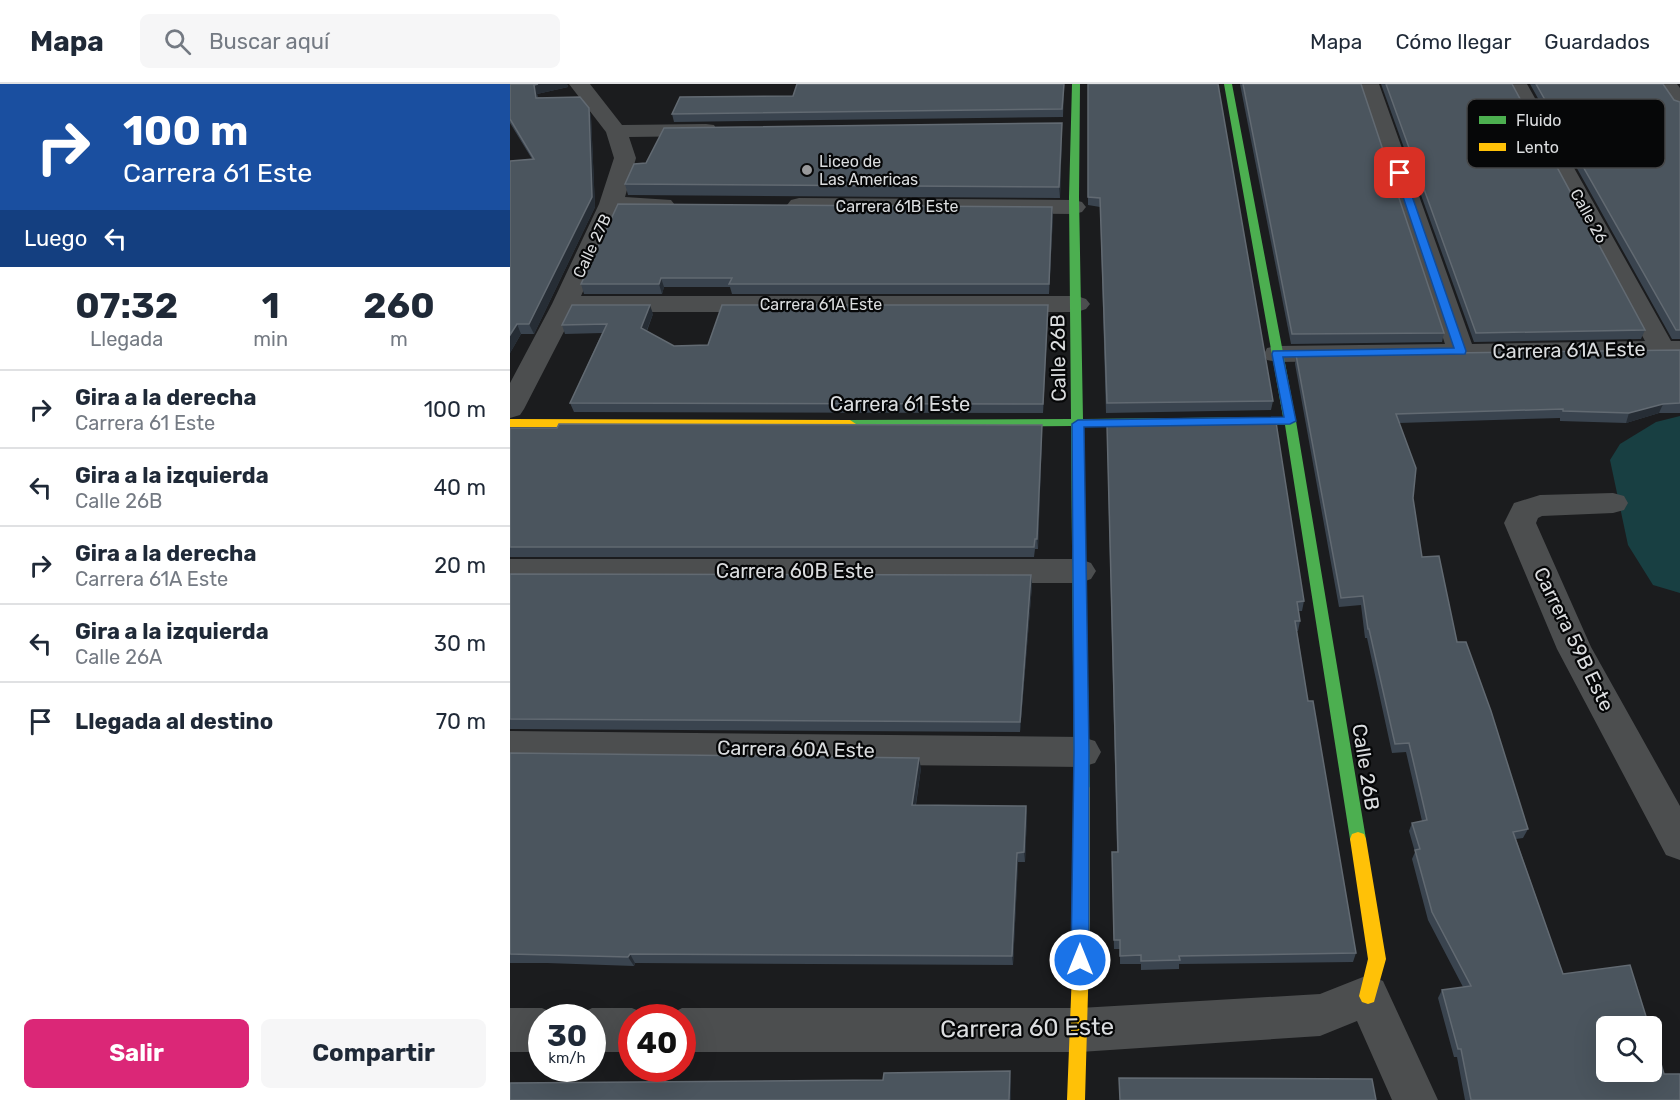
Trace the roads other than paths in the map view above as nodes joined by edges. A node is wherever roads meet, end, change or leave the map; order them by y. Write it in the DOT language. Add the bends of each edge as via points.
graph roads {
  1 [pos="579,84"];
  2 [pos="1076,84"];
  3 [pos="1228,84"];
  4 [pos="1369,84"];
  5 [pos="1517,84"];
  6 [pos="1667,84"];
  7 [pos="1526,99"];
  8 [pos="1680,103"];
  9 [pos="1074,125"];
  10 [pos="1050,126"];
  11 [pos="722,130"];
  12 [pos="616,131"];
  13 [pos="1566,168"];
  14 [pos="611,204"];
  15 [pos="682,205"];
  16 [pos="777,205"];
  17 [pos="1074,207"];
  18 [pos="565,304"];
  19 [pos="1077,304"];
  20 [pos="1671,349"];
  21 [pos="1461,351"];
  22 [pos="1277,354"];
  23 [pos="510,409"];
  24 [pos="1290,421"];
  25 [pos="510,423"];
  26 [pos="1078,424"];
  27 [pos="1614,503"];
  28 [pos="510,571"];
  29 [pos="1080,571"];
  30 [pos="510,746"];
  31 [pos="1082,752"];
  32 [pos="1680,843"];
  33 [pos="1368,996"];
  34 [pos="510,1030"];
  35 [pos="528,1030"];
  36 [pos="696,1030"];
  37 [pos="1080,1030"];
  38 [pos="1076,1100"];
  39 [pos="1415,1100"];
  1 -- 12 [label="street, Calle 27B"];
  2 -- 9 [label="street, Calle 26B"];
  3 -- 22 [label="street, Calle 26B"];
  4 -- 21 [label="street"];
  5 -- 7 [label="street, Calle 26"];
  6 -- 8 [label="street"];
  9 -- 10 [label="street"];
  9 -- 17 [label="street, Calle 26B"];
  11 -- 12 [label="street"];
  12 -- 14 [label="street, Calle 27B" via="625,158"];
  13 -- 20 [label="street, Calle 26"];
  14 -- 15 [label="street"];
  14 -- 18 [label="street, Calle 27B"];
  16 -- 17 [label="street, Carrera 61B Este"];
  17 -- 19 [label="street, Calle 26B"];
  18 -- 19 [label="street, Carrera 61A Este"];
  18 -- 23 [label="street, Calle 27B"];
  19 -- 26 [label="street, Calle 26B"];
  20 -- 21 [label="street, Carrera 61A Este"];
  21 -- 22 [label="street, Carrera 61A Este"];
  22 -- 24 [label="street, Calle 26B"];
  24 -- 26 [label="street, Carrera 61 Este"];
  24 -- 33 [label="street, Calle 26B" via="1377,959"];
  25 -- 26 [label="street, Carrera 61 Este"];
  26 -- 29 [label="street, Calle 26B"];
  27 -- 32 [label="street, Carrera 59B Este" via="1540,506 1525,511 1520,523 1574,649"];
  28 -- 29 [label="street, Carrera 60B Este"];
  29 -- 31 [label="street, Calle 26B"];
  30 -- 31 [label="street, Carrera 60A Este"];
  31 -- 37 [label="street, Calle 26B"];
  33 -- 37 [label="street, Carrera 60 Este" via="1320,1016"];
  33 -- 39 [label="street"];
  34 -- 35 [label="street"];
  36 -- 37 [label="street, Carrera 60 Este"];
  37 -- 38 [label="street, Calle 26B"];
}
